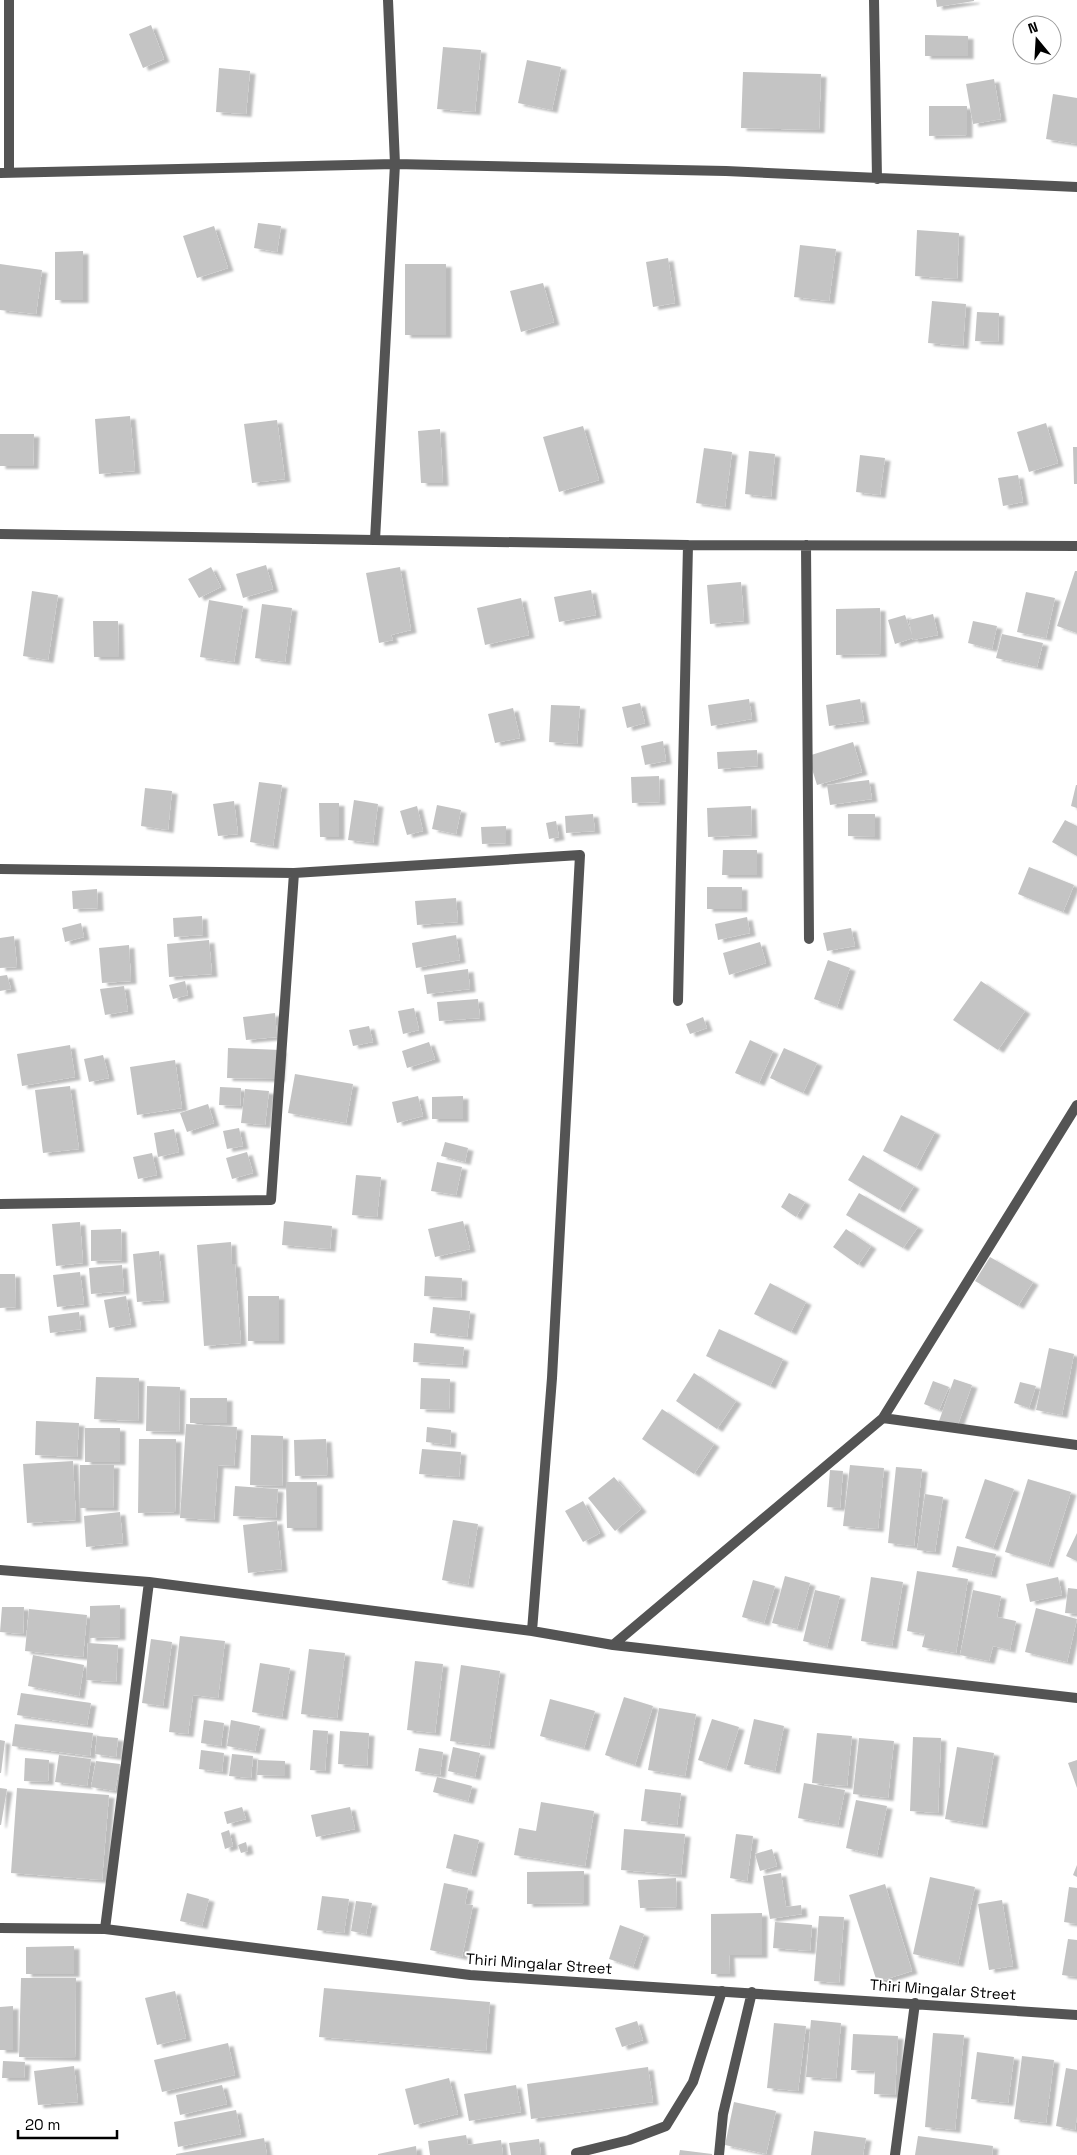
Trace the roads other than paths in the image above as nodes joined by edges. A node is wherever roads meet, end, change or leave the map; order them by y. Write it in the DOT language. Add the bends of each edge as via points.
graph roads {
  1 [pos="8,0"];
  2 [pos="388,0"];
  3 [pos="874,0"];
  4 [pos="395,164"];
  5 [pos="5,173"];
  6 [pos="877,179"];
  7 [pos="1077,187"];
  8 [pos="0,534"];
  9 [pos="375,540"];
  10 [pos="688,545"];
  11 [pos="806,545"];
  12 [pos="1077,546"];
  13 [pos="0,869"];
  14 [pos="294,873"];
  15 [pos="809,940"];
  16 [pos="678,1001"];
  17 [pos="1077,1105"];
  18 [pos="0,1204"];
  19 [pos="883,1418"];
  20 [pos="1077,1444"];
  21 [pos="0,1570"];
  22 [pos="149,1582"];
  23 [pos="532,1632"];
  24 [pos="614,1646"];
  25 [pos="1077,1698"];
  26 [pos="0,1928"];
  27 [pos="105,1928"];
  28 [pos="722,1991"];
  29 [pos="752,1992"];
  30 [pos="914,2003"];
  31 [pos="1077,2015"];
  32 [pos="576,2152"];
  33 [pos="719,2155"];
  34 [pos="895,2155"];
  1 -- 5 [label="street"];
  2 -- 4 [label="street"];
  3 -- 6 [label="street"];
  4 -- 5 [label="street"];
  4 -- 6 [label="street" via="726,171"];
  4 -- 9 [label="street"];
  6 -- 7 [label="street"];
  8 -- 9 [label="street"];
  9 -- 10 [label="street"];
  10 -- 11 [label="street"];
  10 -- 16 [label="street"];
  11 -- 12 [label="street"];
  11 -- 15 [label="street"];
  13 -- 14 [label="street"];
  14 -- 18 [label="street" via="271,1200"];
  14 -- 23 [label="street" via="580,855 552,1378"];
  17 -- 19 [label="street"];
  19 -- 20 [label="street"];
  19 -- 24 [label="street"];
  21 -- 22 [label="street"];
  22 -- 23 [label="street"];
  22 -- 27 [label="street"];
  23 -- 24 [label="street"];
  24 -- 25 [label="street"];
  26 -- 27 [label="street, Thiri Mingalar Street"];
  27 -- 28 [label="street, Thiri Mingalar Street" via="470,1975"];
  28 -- 29 [label="street, Thiri Mingalar Street"];
  28 -- 32 [label="street" via="693,2082 666,2126 629,2140"];
  29 -- 30 [label="street, Thiri Mingalar Street"];
  29 -- 33 [label="street" via="723,2114"];
  30 -- 31 [label="street, Thiri Mingalar Street"];
  30 -- 34 [label="street"];
}
